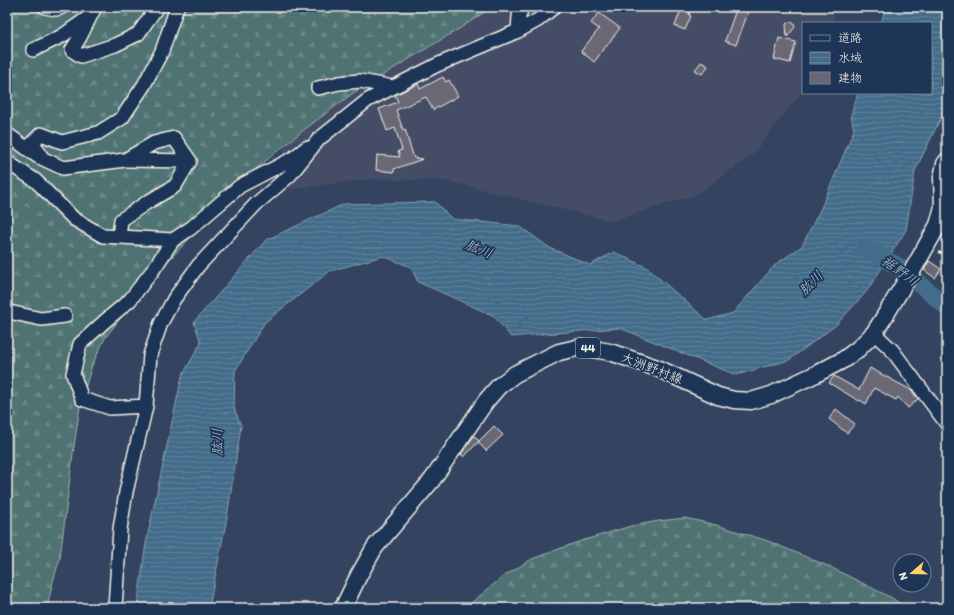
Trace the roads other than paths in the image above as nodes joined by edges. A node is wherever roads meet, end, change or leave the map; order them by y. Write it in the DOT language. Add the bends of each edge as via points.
graph roads {
  1 [pos="45,7"];
  2 [pos="62,7"];
  3 [pos="157,7"];
  4 [pos="177,7"];
  5 [pos="522,7"];
  6 [pos="554,7"];
  7 [pos="93,11"];
  8 [pos="518,31"];
  9 [pos="34,50"];
  10 [pos="393,87"];
  11 [pos="318,88"];
  12 [pos="8,134"];
  13 [pos="319,139"];
  14 [pos="43,159"];
  15 [pos="125,160"];
  16 [pos="190,161"];
  17 [pos="947,161"];
  18 [pos="7,162"];
  19 [pos="119,237"];
  20 [pos="173,240"];
  21 [pos="7,312"];
  22 [pos="65,316"];
  23 [pos="874,333"];
  24 [pos="146,406"];
  25 [pos="947,424"];
  26 [pos="115,608"];
  27 [pos="343,608"];
  1 -- 2 [label="street"];
  3 -- 7 [label="street" via="138,34 81,56 72,50"];
  4 -- 14 [label="street" via="162,51 122,118 98,133 62,142 41,134 33,142"];
  5 -- 8 [label="street"];
  6 -- 8 [label="street"];
  7 -- 9 [label="street" via="62,36"];
  8 -- 10 [label="street" via="437,64"];
  10 -- 11 [label="street" via="360,81"];
  10 -- 13 [label="street" via="368,100"];
  12 -- 14 [label="street"];
  13 -- 20 [label="street" via="292,159 240,186"];
  13 -- 24 [label="street" via="290,175 256,204 198,266 174,299 161,323 150,355"];
  14 -- 15 [label="street" via="63,168"];
  15 -- 16 [label="street"];
  15 -- 16 [label="street" via="154,143 174,138"];
  16 -- 19 [label="street" via="175,186 121,220"];
  17 -- 23 [label="main road, 大洲野村線 / 44" via="942,178 943,207 938,225"];
  18 -- 19 [label="street" via="36,181 74,219 103,236"];
  19 -- 20 [label="street"];
  20 -- 24 [label="street" via="130,300 80,344 73,374 82,398 110,408"];
  21 -- 22 [label="street" via="41,319"];
  23 -- 25 [label="street" via="892,350"];
  23 -- 27 [label="main road, 大洲野村線 / 44" via="843,360 771,395 751,401 718,396 650,366 610,352 581,347 559,352 515,374 499,386 486,401 432,480 375,547"];
  24 -- 26 [label="street" via="120,529"];
}
